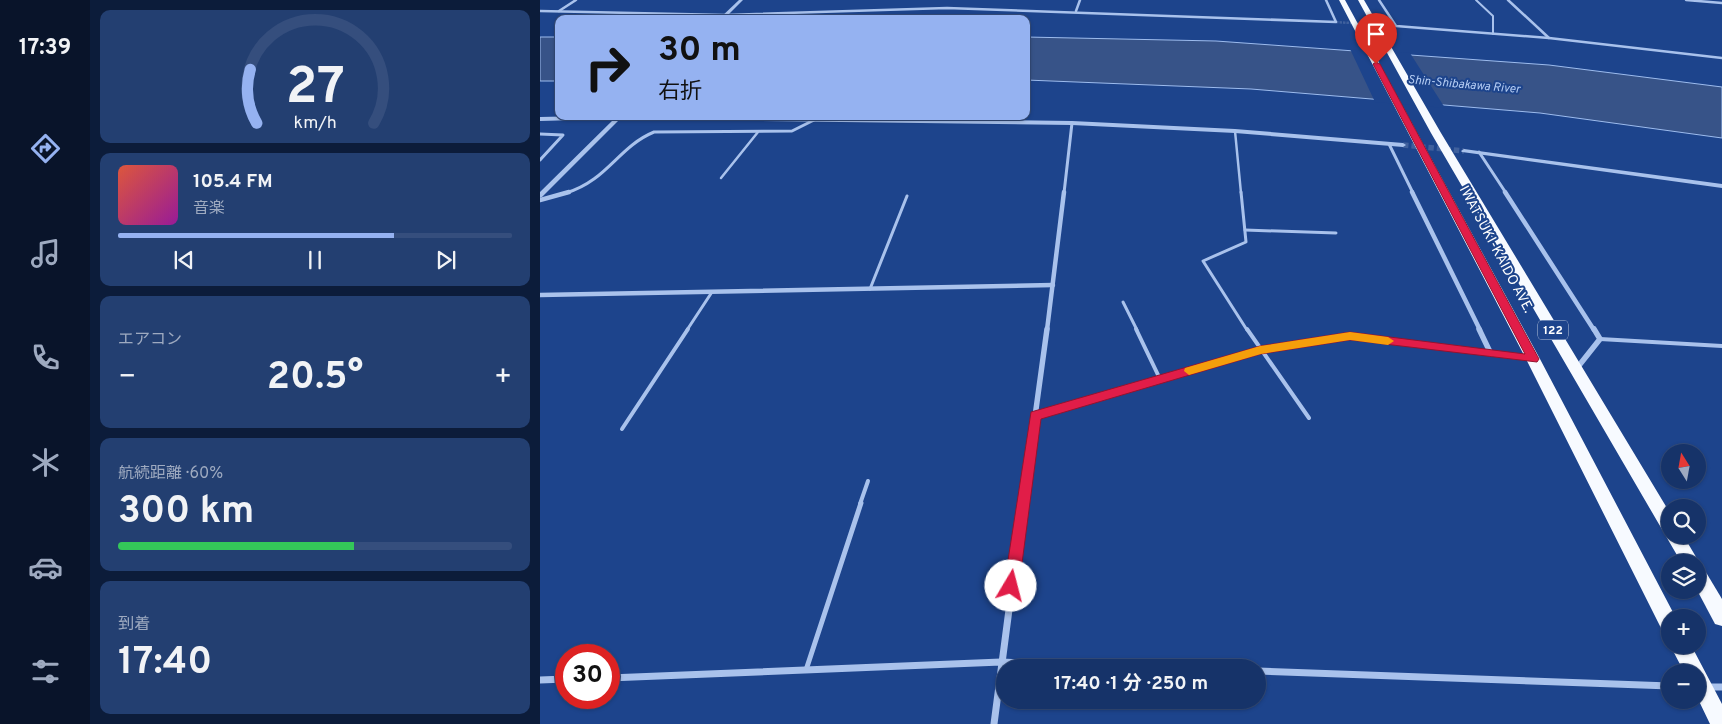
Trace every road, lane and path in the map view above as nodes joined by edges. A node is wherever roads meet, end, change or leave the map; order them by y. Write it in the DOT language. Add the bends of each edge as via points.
graph roads {
  1 [pos="576,0"];
  2 [pos="741,0"];
  3 [pos="1080,0"];
  4 [pos="1326,0"];
  5 [pos="1342,0"];
  6 [pos="1361,0"];
  7 [pos="1379,0"];
  8 [pos="1476,0"];
  9 [pos="1508,0"];
  10 [pos="1686,0"];
  11 [pos="1722,3"];
  12 [pos="540,11"];
  13 [pos="559,11"];
  14 [pos="1076,11"];
  15 [pos="668,15"];
  16 [pos="725,15"];
  17 [pos="773,15"];
  18 [pos="1493,34"];
  19 [pos="1549,38"];
  20 [pos="1722,58"];
  21 [pos="540,119"];
  22 [pos="555,119"];
  23 [pos="617,120"];
  24 [pos="814,120"];
  25 [pos="1072,123"];
  26 [pos="1235,131"];
  27 [pos="758,132"];
  28 [pos="540,134"];
  29 [pos="1389,144"];
  30 [pos="1403,145"];
  31 [pos="1464,151"];
  32 [pos="1479,152"];
  33 [pos="540,160"];
  34 [pos="721,178"];
  35 [pos="1722,186"];
  36 [pos="907,196"];
  37 [pos="540,198"];
  38 [pos="1245,230"];
  39 [pos="1336,233"];
  40 [pos="1053,285"];
  41 [pos="870,288"];
  42 [pos="712,292"];
  43 [pos="540,295"];
  44 [pos="1122,302"];
  45 [pos="1600,340"];
  46 [pos="1722,346"];
  47 [pos="1260,350"];
  48 [pos="1491,354"];
  49 [pos="1533,359"];
  50 [pos="1576,368"];
  51 [pos="1160,379"];
  52 [pos="1035,416"];
  53 [pos="1309,418"];
  54 [pos="622,430"];
  55 [pos="868,481"];
  56 [pos="1661,513"];
  57 [pos="1706,589"];
  58 [pos="1662,609"];
  59 [pos="1722,617"];
  60 [pos="1000,659"];
  61 [pos="996,662"];
  62 [pos="806,670"];
  63 [pos="1266,671"];
  64 [pos="620,678"];
  65 [pos="555,679"];
  66 [pos="540,680"];
  67 [pos="1661,686"];
  68 [pos="1706,689"];
  69 [pos="996,703"];
  70 [pos="994,724"];
  71 [pos="1721,724"];
  1 -- 13 [label="street"];
  2 -- 16 [label="street"];
  3 -- 14 [label="street"];
  4 -- 14 [label="street" via="1336,22"];
  5 -- 49 [label="highway, IWATSUKI-KAIDO AVE. / 122"];
  6 -- 50 [label="highway, IWATSUKI-KAIDO AVE. / 122"];
  7 -- 18 [label="street" via="1396,26"];
  8 -- 18 [label="lane" via="1493,16"];
  9 -- 19 [label="street"];
  10 -- 11 [label="street"];
  12 -- 13 [label="street"];
  13 -- 15 [label="street"];
  14 -- 17 [label="street" via="947,8"];
  18 -- 19 [label="street"];
  19 -- 20 [label="street"];
  21 -- 22 [label="street"];
  23 -- 37 [label="street"];
  24 -- 25 [label="street"];
  24 -- 27 [label="street" via="792,131"];
  25 -- 26 [label="street"];
  25 -- 40 [label="street"];
  26 -- 29 [label="street"];
  26 -- 38 [label="lane"];
  27 -- 34 [label="lane"];
  27 -- 37 [label="street" via="654,132 642,136 594,181 564,194"];
  28 -- 33 [label="street" via="563,136"];
  29 -- 30 [label="street"];
  29 -- 48 [label="street"];
  31 -- 32 [label="street"];
  32 -- 35 [label="street"];
  32 -- 45 [label="street"];
  36 -- 41 [label="lane"];
  38 -- 39 [label="lane"];
  38 -- 47 [label="lane" via="1246,242 1203,261"];
  40 -- 41 [label="street"];
  40 -- 52 [label="street"];
  41 -- 42 [label="street"];
  42 -- 43 [label="street"];
  42 -- 54 [label="lane"];
  44 -- 51 [label="lane"];
  45 -- 46 [label="lane"];
  45 -- 50 [label="street"];
  47 -- 48 [label="lane" via="1350,336"];
  47 -- 51 [label="lane"];
  47 -- 53 [label="lane"];
  48 -- 49 [label="lane"];
  49 -- 58 [label="highway, IWATSUKI-KAIDO AVE. / 122"];
  50 -- 56 [label="highway, IWATSUKI-KAIDO AVE. / 122"];
  51 -- 52 [label="lane"];
  52 -- 60 [label="street"];
  55 -- 62 [label="lane"];
  57 -- 59 [label="highway"];
  61 -- 62 [label="street"];
  62 -- 64 [label="street"];
  63 -- 67 [label="street"];
  65 -- 66 [label="street"];
  68 -- 71 [label="highway"];
  69 -- 70 [label="street"];
}
